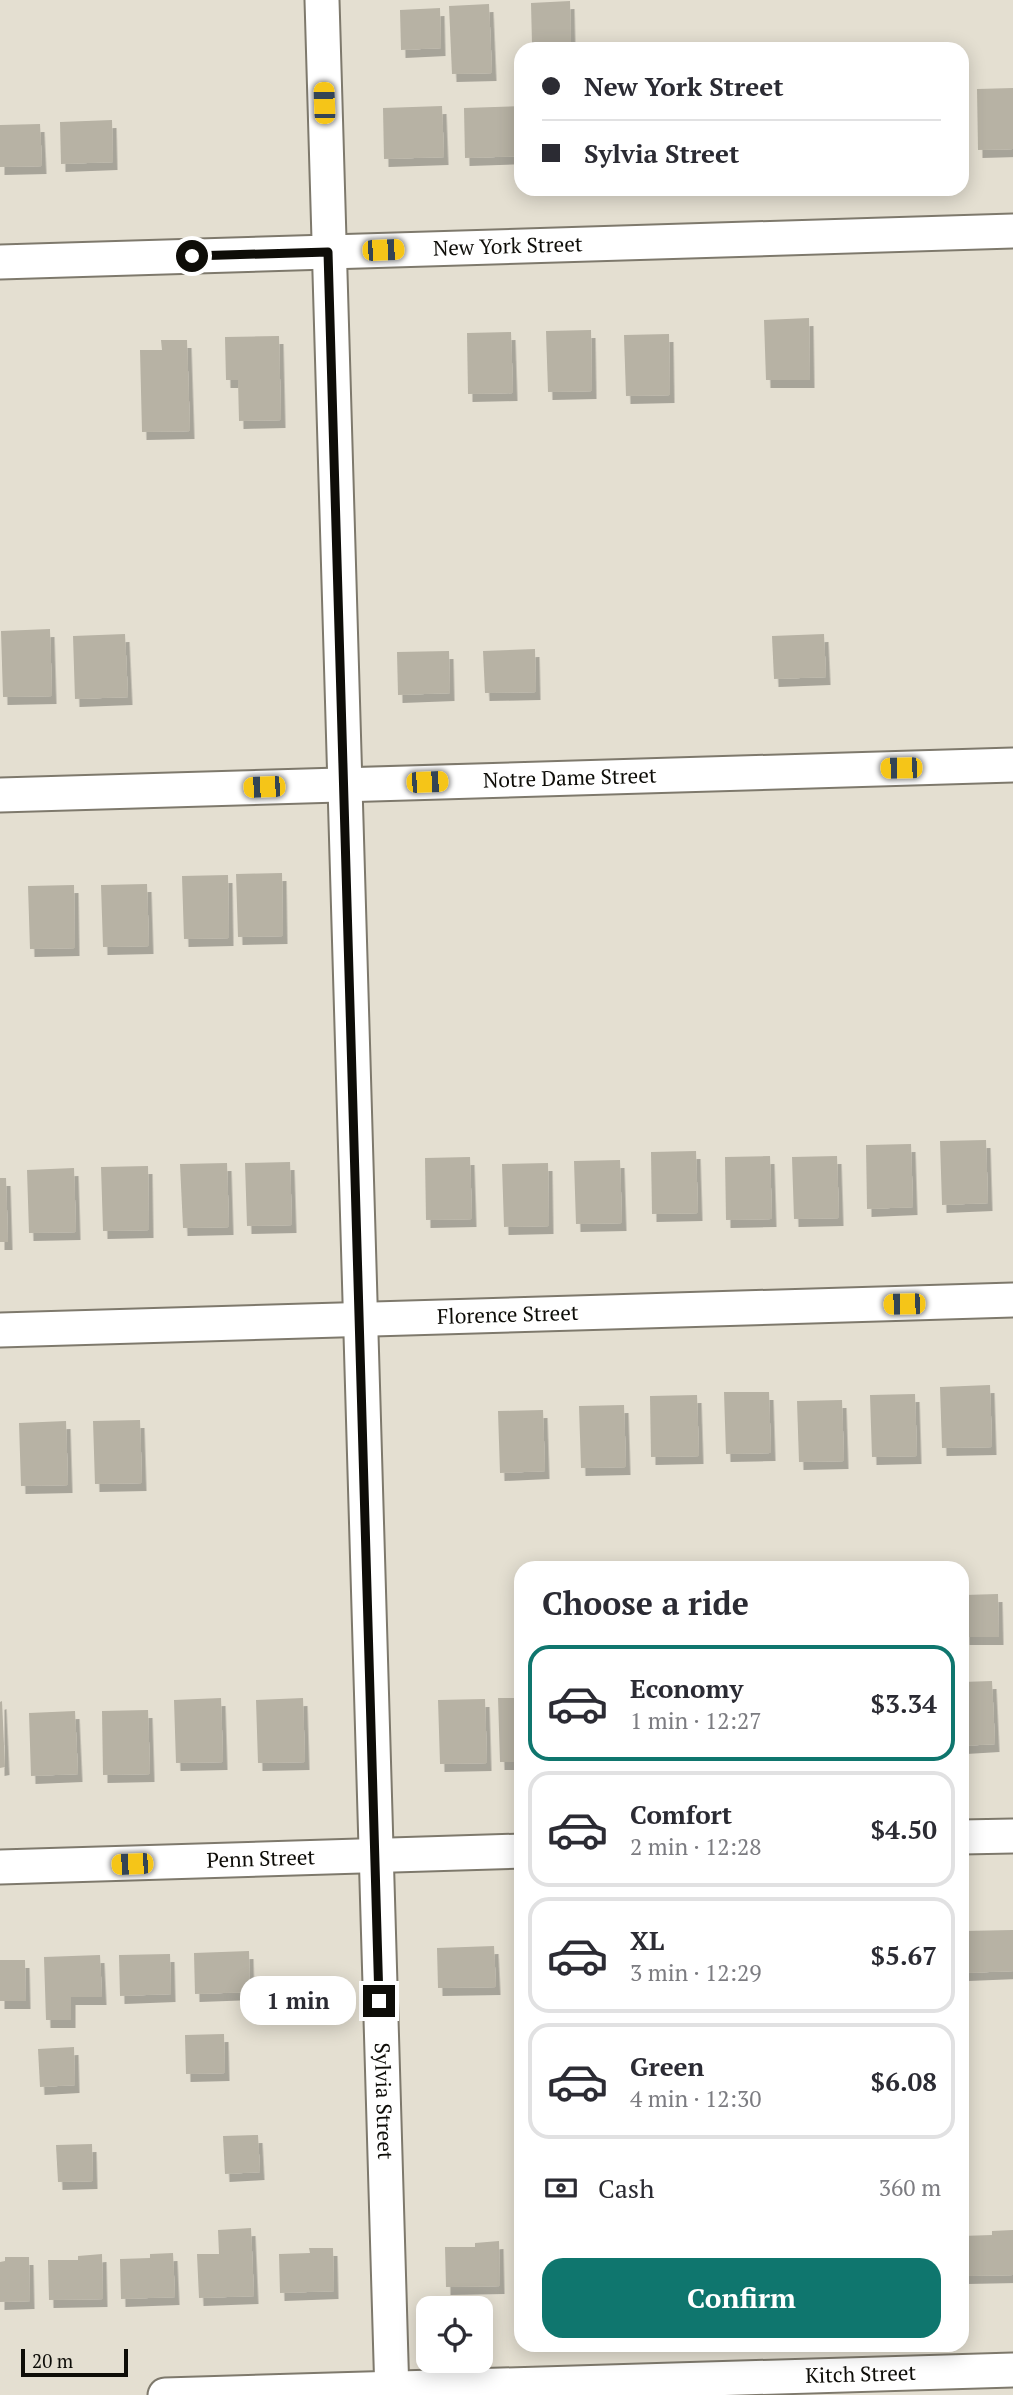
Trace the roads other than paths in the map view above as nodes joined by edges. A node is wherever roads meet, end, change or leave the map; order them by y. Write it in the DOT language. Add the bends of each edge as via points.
graph roads {
  1 [pos="322,0"];
  2 [pos="1013,231"];
  3 [pos="328,252"];
  4 [pos="0,262"];
  5 [pos="1013,765"];
  6 [pos="343,785"];
  7 [pos="0,795"];
  8 [pos="1013,1300"];
  9 [pos="359,1319"];
  10 [pos="0,1330"];
  11 [pos="1013,1836"];
  12 [pos="969,1838"];
  13 [pos="514,1851"];
  14 [pos="375,1855"];
  15 [pos="0,1867"];
  16 [pos="1013,2370"];
  17 [pos="392,2392"];
  18 [pos="165,2395"];
  1 -- 3 [label="street, Sylvia Street"];
  2 -- 3 [label="street, New York Street"];
  3 -- 4 [label="street, New York Street"];
  3 -- 6 [label="street, Sylvia Street"];
  5 -- 6 [label="street, Notre Dame Street"];
  6 -- 7 [label="street, Notre Dame Street"];
  6 -- 9 [label="street, Sylvia Street"];
  8 -- 9 [label="street, Florence Street"];
  9 -- 10 [label="street, Florence Street"];
  9 -- 14 [label="street, Sylvia Street"];
  11 -- 12 [label="street"];
  13 -- 14 [label="street, Penn Street"];
  14 -- 15 [label="street, Penn Street"];
  14 -- 17 [label="street, Sylvia Street"];
  16 -- 17 [label="street, Kitch Street"];
  17 -- 18 [label="street, Kitch Street"];
}
